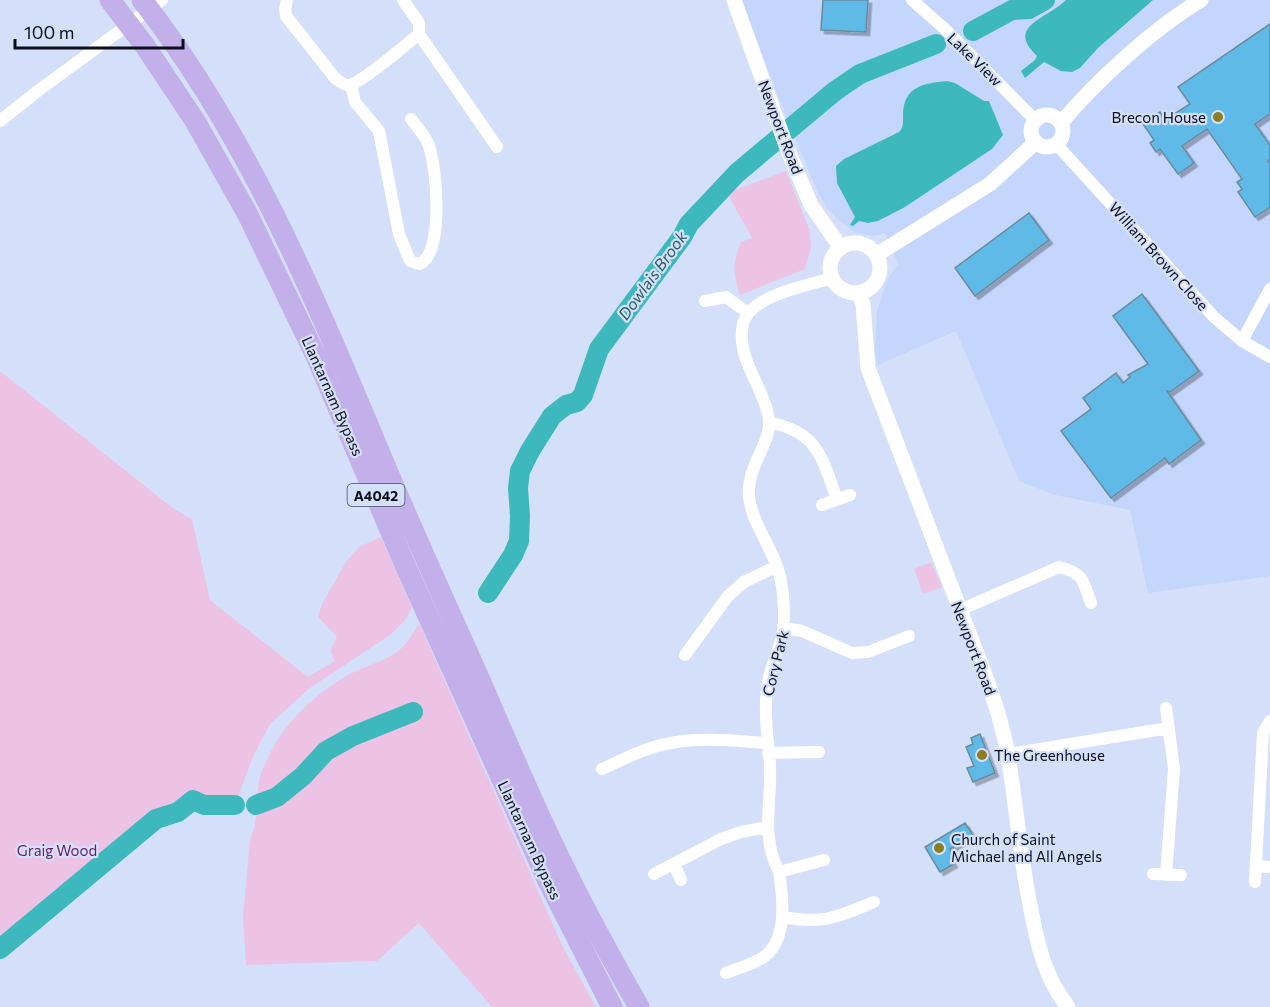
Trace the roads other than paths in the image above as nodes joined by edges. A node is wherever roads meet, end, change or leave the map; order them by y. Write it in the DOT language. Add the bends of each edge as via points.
graph roads {
  1 [pos="110,0"];
  2 [pos="142,0"];
  3 [pos="162,0"];
  4 [pos="288,0"];
  5 [pos="404,0"];
  6 [pos="734,0"];
  7 [pos="912,0"];
  8 [pos="1201,0"];
  9 [pos="419,34"];
  10 [pos="351,85"];
  11 [pos="411,119"];
  12 [pos="1035,120"];
  13 [pos="0,121"];
  14 [pos="1061,123"];
  15 [pos="1036,142"];
  16 [pos="1056,144"];
  17 [pos="497,147"];
  18 [pos="841,248"];
  19 [pos="876,255"];
  20 [pos="832,278"];
  21 [pos="1270,290"];
  22 [pos="859,293"];
  23 [pos="705,301"];
  24 [pos="747,313"];
  25 [pos="1242,341"];
  26 [pos="1270,357"];
  27 [pos="769,422"];
  28 [pos="850,495"];
  29 [pos="837,499"];
  30 [pos="822,505"];
  31 [pos="777,566"];
  32 [pos="1091,603"];
  33 [pos="960,610"];
  34 [pos="785,628"];
  35 [pos="909,636"];
  36 [pos="685,655"];
  37 [pos="1166,708"];
  38 [pos="1270,722"];
  39 [pos="1169,728"];
  40 [pos="768,748"];
  41 [pos="819,752"];
  42 [pos="1008,754"];
  43 [pos="602,769"];
  44 [pos="1264,823"];
  45 [pos="767,827"];
  46 [pos="824,860"];
  47 [pos="674,864"];
  48 [pos="1256,866"];
  49 [pos="1270,867"];
  50 [pos="779,872"];
  51 [pos="654,874"];
  52 [pos="1153,874"];
  53 [pos="1166,874"];
  54 [pos="1181,875"];
  55 [pos="681,880"];
  56 [pos="1255,882"];
  57 [pos="874,902"];
  58 [pos="782,917"];
  59 [pos="726,973"];
  60 [pos="612,1007"];
  61 [pos="639,1007"];
  62 [pos="1068,1007"];
  1 -- 60 [label="highway, Llantarnam Bypass / A4042" via="195,121 248,213 311,346 547,879"];
  2 -- 61 [label="highway, Llantarnam Bypass / A4042" via="209,98 268,202 565,870"];
  3 -- 13 [label="street"];
  4 -- 10 [label="street" via="286,16 335,78"];
  5 -- 9 [label="street" via="419,23"];
  6 -- 18 [label="street, Newport Road" via="811,205"];
  7 -- 12 [label="street, Lake View"];
  8 -- 14 [label="street" via="1159,29"];
  9 -- 10 [label="street"];
  9 -- 17 [label="street"];
  10 -- 11 [label="street" via="355,102 378,131 399,234 410,261 420,264 430,253 437,194 429,145"];
  12 -- 14 [label="street" via="1046,115"];
  12 -- 15 [label="street" via="1031,131"];
  14 -- 16 [label="street" via="1062,134"];
  15 -- 16 [label="street" via="1046,147"];
  15 -- 19 [label="street" via="990,184"];
  16 -- 25 [label="street, William Brown Close" via="1214,317"];
  18 -- 19 [label="street" via="856,243"];
  18 -- 20 [label="street" via="831,264"];
  19 -- 22 [label="street" via="878,279 867,291"];
  20 -- 22 [label="street" via="843,290"];
  20 -- 24 [label="street" via="763,300"];
  21 -- 25 [label="street"];
  22 -- 33 [label="street, Newport Road" via="868,368"];
  23 -- 24 [label="street" via="726,297"];
  24 -- 27 [label="street" via="743,355 763,396"];
  25 -- 26 [label="street, William Brown Close"];
  27 -- 29 [label="street" via="804,434 817,449"];
  27 -- 31 [label="street, Cory Park" via="749,479 749,495 752,511"];
  28 -- 29 [label="street"];
  29 -- 30 [label="street"];
  31 -- 34 [label="street, Cory Park"];
  31 -- 36 [label="street" via="752,577 733,592"];
  32 -- 33 [label="street" via="1081,575 1059,567"];
  33 -- 42 [label="street, Newport Road" via="992,694"];
  34 -- 35 [label="street" via="852,653 868,652"];
  34 -- 40 [label="street, Cory Park" via="768,679"];
  37 -- 39 [label="street"];
  38 -- 44 [label="street" via="1263,733"];
  39 -- 42 [label="street"];
  39 -- 53 [label="street" via="1174,769"];
  40 -- 41 [label="street"];
  40 -- 43 [label="street" via="714,740 671,743 643,750"];
  40 -- 45 [label="street, Cory Park"];
  42 -- 62 [label="street, Newport Road" via="1022,864 1041,958"];
  44 -- 48 [label="street"];
  45 -- 47 [label="street" via="721,839"];
  45 -- 50 [label="street, Cory Park" via="771,857"];
  46 -- 50 [label="street"];
  47 -- 51 [label="street"];
  47 -- 55 [label="street"];
  48 -- 49 [label="street"];
  48 -- 56 [label="street"];
  50 -- 58 [label="street, Cory Park"];
  52 -- 53 [label="street"];
  53 -- 54 [label="street"];
  57 -- 58 [label="street" via="824,920"];
  58 -- 59 [label="street" via="773,948 764,958"];
}
